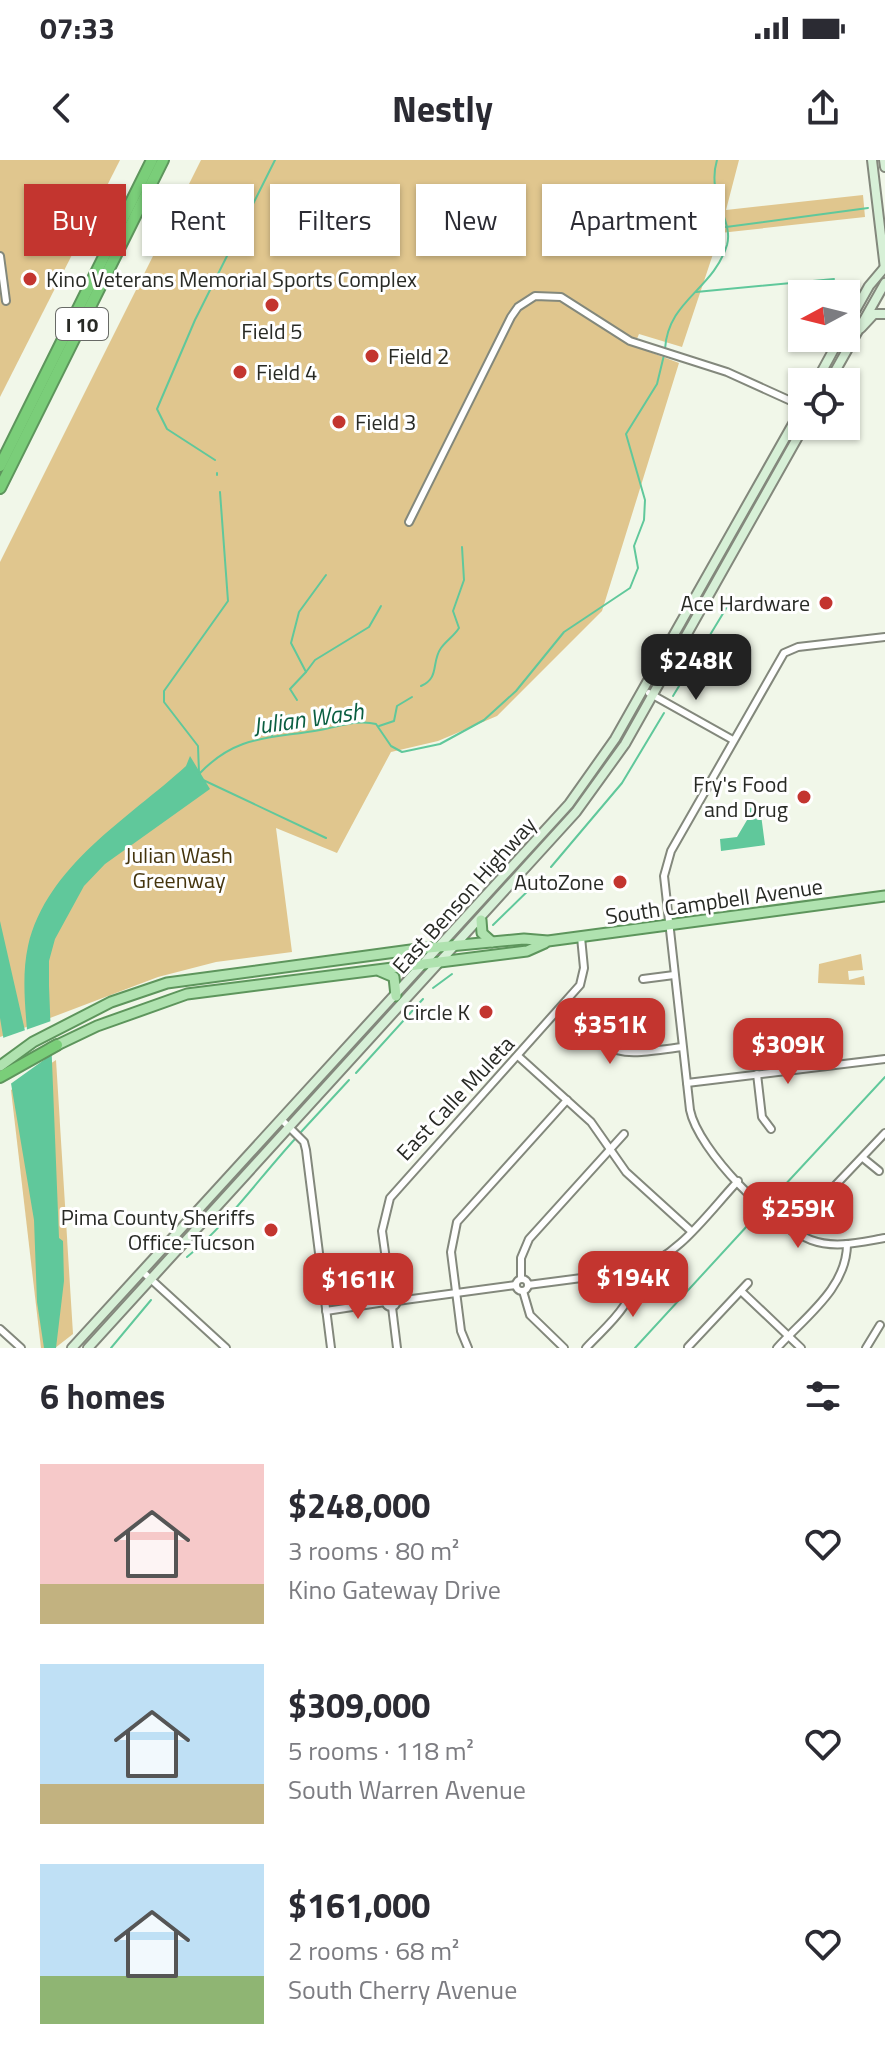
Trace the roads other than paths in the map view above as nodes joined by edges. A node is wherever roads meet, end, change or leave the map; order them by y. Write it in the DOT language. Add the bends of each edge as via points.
graph roads {
  1 [pos="152,160"];
  2 [pos="163,160"];
  3 [pos="872,160"];
  4 [pos="884,160"];
  5 [pos="885,167"];
  6 [pos="0,256"];
  7 [pos="885,268"];
  8 [pos="885,283"];
  9 [pos="6,301"];
  10 [pos="860,302"];
  11 [pos="885,314"];
  12 [pos="860,324"];
  13 [pos="860,328"];
  14 [pos="788,400"];
  15 [pos="788,432"];
  16 [pos="796,440"];
  17 [pos="0,466"];
  18 [pos="0,488"];
  19 [pos="409,522"];
  20 [pos="736,525"];
  21 [pos="745,531"];
  22 [pos="885,637"];
  23 [pos="643,689"];
  24 [pos="653,695"];
  25 [pos="733,740"];
  26 [pos="885,896"];
  27 [pos="481,920"];
  28 [pos="669,924"];
  29 [pos="581,937"];
  30 [pos="548,941"];
  31 [pos="492,942"];
  32 [pos="457,946"];
  33 [pos="441,947"];
  34 [pos="443,961"];
  35 [pos="426,963"];
  36 [pos="372,970"];
  37 [pos="674,975"];
  38 [pos="643,979"];
  39 [pos="396,996"];
  40 [pos="563,1007"];
  41 [pos="57,1045"];
  42 [pos="682,1047"];
  43 [pos="518,1056"];
  44 [pos="885,1059"];
  45 [pos="824,1066"];
  46 [pos="3,1070"];
  47 [pos="757,1074"];
  48 [pos="825,1077"];
  49 [pos="687,1083"];
  50 [pos="567,1100"];
  51 [pos="282,1120"];
  52 [pos="290,1128"];
  53 [pos="771,1129"];
  54 [pos="885,1133"];
  55 [pos="624,1134"];
  56 [pos="611,1149"];
  57 [pos="863,1158"];
  58 [pos="879,1171"];
  59 [pos="738,1181"];
  60 [pos="691,1231"];
  61 [pos="792,1231"];
  62 [pos="885,1238"];
  63 [pos="847,1244"];
  64 [pos="602,1261"];
  65 [pos="635,1271"];
  66 [pos="143,1272"];
  67 [pos="603,1275"];
  68 [pos="151,1279"];
  69 [pos="518,1282"];
  70 [pos="748,1283"];
  71 [pos="525,1288"];
  72 [pos="741,1291"];
  73 [pos="456,1294"];
  74 [pos="391,1295"];
  75 [pos="385,1302"];
  76 [pos="395,1304"];
  77 [pos="326,1311"];
  78 [pos="880,1325"];
  79 [pos="0,1329"];
  80 [pos="788,1336"];
  81 [pos="688,1347"];
  82 [pos="21,1348"];
  83 [pos="72,1348"];
  84 [pos="88,1348"];
  85 [pos="226,1348"];
  86 [pos="331,1348"];
  87 [pos="397,1348"];
  88 [pos="468,1348"];
  89 [pos="564,1348"];
  90 [pos="586,1348"];
  91 [pos="777,1348"];
  92 [pos="801,1348"];
  93 [pos="866,1348"];
  1 -- 17 [label="highway, I 10"];
  2 -- 18 [label="highway, I 10"];
  3 -- 7 [label="main road"];
  4 -- 5 [label="main road"];
  6 -- 9 [label="street"];
  7 -- 10 [label="main road"];
  8 -- 12 [label="main road"];
  11 -- 13 [label="main road" via="874,314"];
  14 -- 19 [label="street" via="727,372 620,336 561,297 543,295 526,301 511,317"];
  15 -- 20 [label="main road, East Benson Highway"];
  16 -- 21 [label="main road, East Benson Highway"];
  20 -- 21 [label="main road"];
  20 -- 23 [label="main road, East Benson Highway"];
  21 -- 24 [label="main road, East Benson Highway"];
  22 -- 25 [label="street" via="788,650"];
  23 -- 24 [label="street"];
  23 -- 33 [label="main road, East Benson Highway" via="569,804"];
  24 -- 25 [label="street"];
  24 -- 27 [label="main road, East Benson Highway" via="576,812"];
  25 -- 28 [label="street" via="666,862"];
  26 -- 28 [label="main road, South Campbell Avenue"];
  27 -- 31 [label="main road" via="482,933"];
  27 -- 32 [label="main road, East Benson Highway"];
  28 -- 29 [label="main road, South Campbell Avenue"];
  28 -- 37 [label="street"];
  29 -- 30 [label="main road, South Campbell Avenue"];
  29 -- 40 [label="street, East Calle Muleta" via="582,977"];
  30 -- 31 [label="main road, South Campbell Avenue"];
  30 -- 34 [label="main road, South Campbell Avenue" via="527,951"];
  31 -- 32 [label="main road, South Campbell Avenue"];
  32 -- 33 [label="main road, South Campbell Avenue"];
  32 -- 34 [label="main road, East Benson Highway"];
  33 -- 35 [label="main road, East Benson Highway"];
  33 -- 46 [label="main road, South Campbell Avenue" via="167,983 111,1002 33,1042"];
  34 -- 35 [label="main road, South Campbell Avenue"];
  34 -- 52 [label="main road, East Benson Highway"];
  35 -- 36 [label="main road, South Campbell Avenue"];
  35 -- 39 [label="main road, East Benson Highway"];
  36 -- 39 [label="main road" via="394,977"];
  36 -- 41 [label="main road, South Campbell Avenue" via="161,1002"];
  37 -- 38 [label="street"];
  37 -- 42 [label="street"];
  39 -- 51 [label="main road, East Benson Highway"];
  40 -- 42 [label="street" via="616,1052"];
  40 -- 43 [label="street, East Calle Muleta"];
  41 -- 46 [label="highway"];
  42 -- 49 [label="street"];
  43 -- 50 [label="street"];
  43 -- 74 [label="street, East Calle Muleta" via="390,1198 382,1231"];
  44 -- 45 [label="street"];
  45 -- 47 [label="street"];
  45 -- 48 [label="street"];
  47 -- 49 [label="street"];
  47 -- 53 [label="street" via="762,1117"];
  49 -- 59 [label="street" via="698,1137"];
  50 -- 56 [label="street"];
  50 -- 73 [label="street" via="457,1222 451,1252"];
  51 -- 52 [label="street"];
  51 -- 66 [label="main road, East Benson Highway"];
  52 -- 68 [label="main road, East Benson Highway"];
  52 -- 77 [label="street" via="306,1150"];
  54 -- 57 [label="street"];
  55 -- 56 [label="street"];
  56 -- 60 [label="street" via="626,1172"];
  56 -- 69 [label="street" via="529,1239"];
  57 -- 58 [label="street"];
  57 -- 61 [label="street"];
  59 -- 60 [label="street"];
  59 -- 61 [label="street"];
  60 -- 65 [label="street" via="664,1258"];
  61 -- 63 [label="street" via="812,1240"];
  62 -- 63 [label="street"];
  63 -- 80 [label="street" via="839,1280"];
  64 -- 67 [label="street"];
  65 -- 67 [label="street"];
  65 -- 90 [label="street" via="627,1304"];
  66 -- 68 [label="street"];
  66 -- 83 [label="main road, East Benson Highway"];
  67 -- 71 [label="street"];
  68 -- 84 [label="main road, East Benson Highway"];
  68 -- 85 [label="street"];
  69 -- 71 [label="street"];
  69 -- 73 [label="street"];
  70 -- 72 [label="street"];
  71 -- 89 [label="street" via="530,1315"];
  72 -- 80 [label="street"];
  72 -- 81 [label="street"];
  73 -- 76 [label="street"];
  73 -- 88 [label="street"];
  74 -- 75 [label="street"];
  74 -- 76 [label="street"];
  75 -- 76 [label="street"];
  75 -- 77 [label="street"];
  76 -- 87 [label="street"];
  77 -- 86 [label="street"];
  78 -- 93 [label="street"];
  79 -- 82 [label="street"];
  80 -- 91 [label="street"];
  80 -- 92 [label="street"];
}
